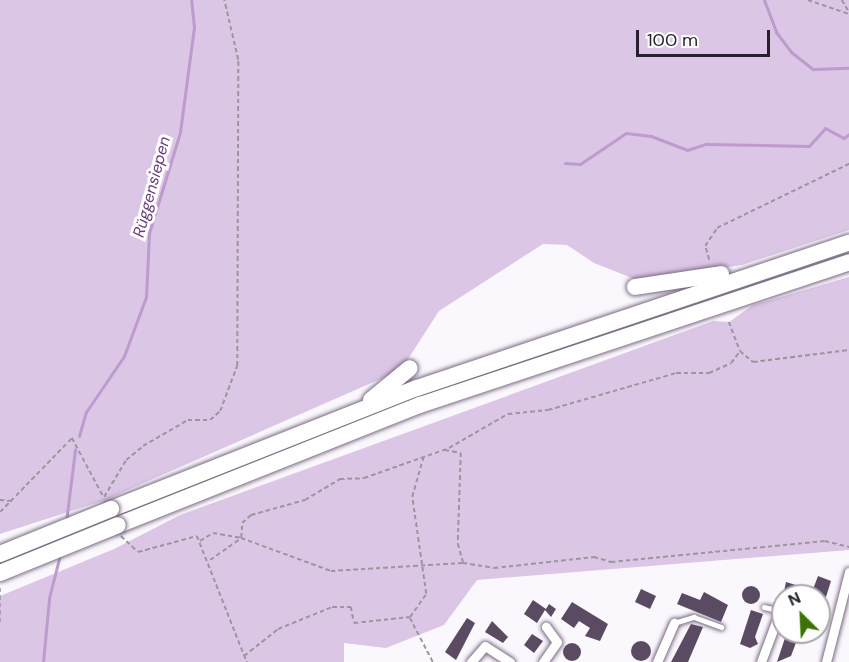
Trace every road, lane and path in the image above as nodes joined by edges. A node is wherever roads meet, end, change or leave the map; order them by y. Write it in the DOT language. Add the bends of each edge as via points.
graph roads {
  1 [pos="224,0"];
  2 [pos="808,0"];
  3 [pos="842,0"];
  4 [pos="849,13"];
  5 [pos="849,164"];
  6 [pos="849,243"];
  7 [pos="709,260"];
  8 [pos="849,262"];
  9 [pos="766,268"];
  10 [pos="635,286"];
  11 [pos="729,322"];
  12 [pos="849,350"];
  13 [pos="740,351"];
  14 [pos="410,369"];
  15 [pos="293,437"];
  16 [pos="442,450"];
  17 [pos="423,457"];
  18 [pos="0,500"];
  19 [pos="13,501"];
  20 [pos="0,512"];
  21 [pos="241,538"];
  22 [pos="200,541"];
  23 [pos="125,544"];
  24 [pos="849,547"];
  25 [pos="0,554"];
  26 [pos="210,560"];
  27 [pos="463,563"];
  28 [pos="425,566"];
  29 [pos="849,572"];
  30 [pos="0,573"];
  31 [pos="0,588"];
  32 [pos="764,607"];
  33 [pos="771,609"];
  34 [pos="410,617"];
  35 [pos="0,622"];
  36 [pos="674,623"];
  37 [pos="546,627"];
  38 [pos="721,627"];
  39 [pos="771,636"];
  40 [pos="244,656"];
  41 [pos="247,662"];
  42 [pos="433,662"];
  43 [pos="471,662"];
  44 [pos="510,662"];
  45 [pos="543,662"];
  46 [pos="657,662"];
  47 [pos="761,662"];
  48 [pos="826,662"];
  1 -- 19 [label="path" via="238,60 241,344 220,411 210,420 188,420 143,446 126,460 104,497 87,475 72,438"];
  2 -- 4 [label="path"];
  3 -- 4 [label="path"];
  5 -- 7 [label="path" via="717,228 705,246"];
  6 -- 9 [label="highway"];
  8 -- 30 [label="highway, bridge" via="420,405"];
  9 -- 10 [label="highway"];
  9 -- 15 [label="highway"];
  11 -- 13 [label="path"];
  12 -- 13 [label="path" via="763,364"];
  13 -- 16 [label="path" via="731,363 709,373 676,373 548,410 508,414"];
  14 -- 15 [label="highway" via="374,399"];
  15 -- 25 [label="highway, bridge"];
  16 -- 17 [label="path"];
  16 -- 27 [label="path" via="461,453 458,544"];
  17 -- 21 [label="path" via="364,478 340,479 305,500 251,515 242,523"];
  17 -- 28 [label="path" via="412,497"];
  18 -- 19 [label="path"];
  19 -- 20 [label="path"];
  21 -- 22 [label="path" via="213,533"];
  21 -- 26 [label="path"];
  21 -- 28 [label="path" via="331,571"];
  22 -- 23 [label="path" via="191,536 138,552"];
  22 -- 26 [label="path"];
  24 -- 27 [label="path" via="825,541 611,562 594,557 494,568"];
  26 -- 40 [label="path"];
  27 -- 28 [label="path"];
  28 -- 34 [label="path" via="426,594"];
  29 -- 48 [label="street"];
  31 -- 35 [label="path"];
  32 -- 33 [label="lane"];
  34 -- 40 [label="path" via="354,623 351,607 332,607 279,628"];
  34 -- 42 [label="path"];
  36 -- 38 [label="lane" via="696,617"];
  36 -- 46 [label="street"];
  37 -- 45 [label="street" via="557,642"];
  39 -- 47 [label="street"];
  40 -- 41 [label="path"];
  43 -- 44 [label="street" via="485,646"];
}
